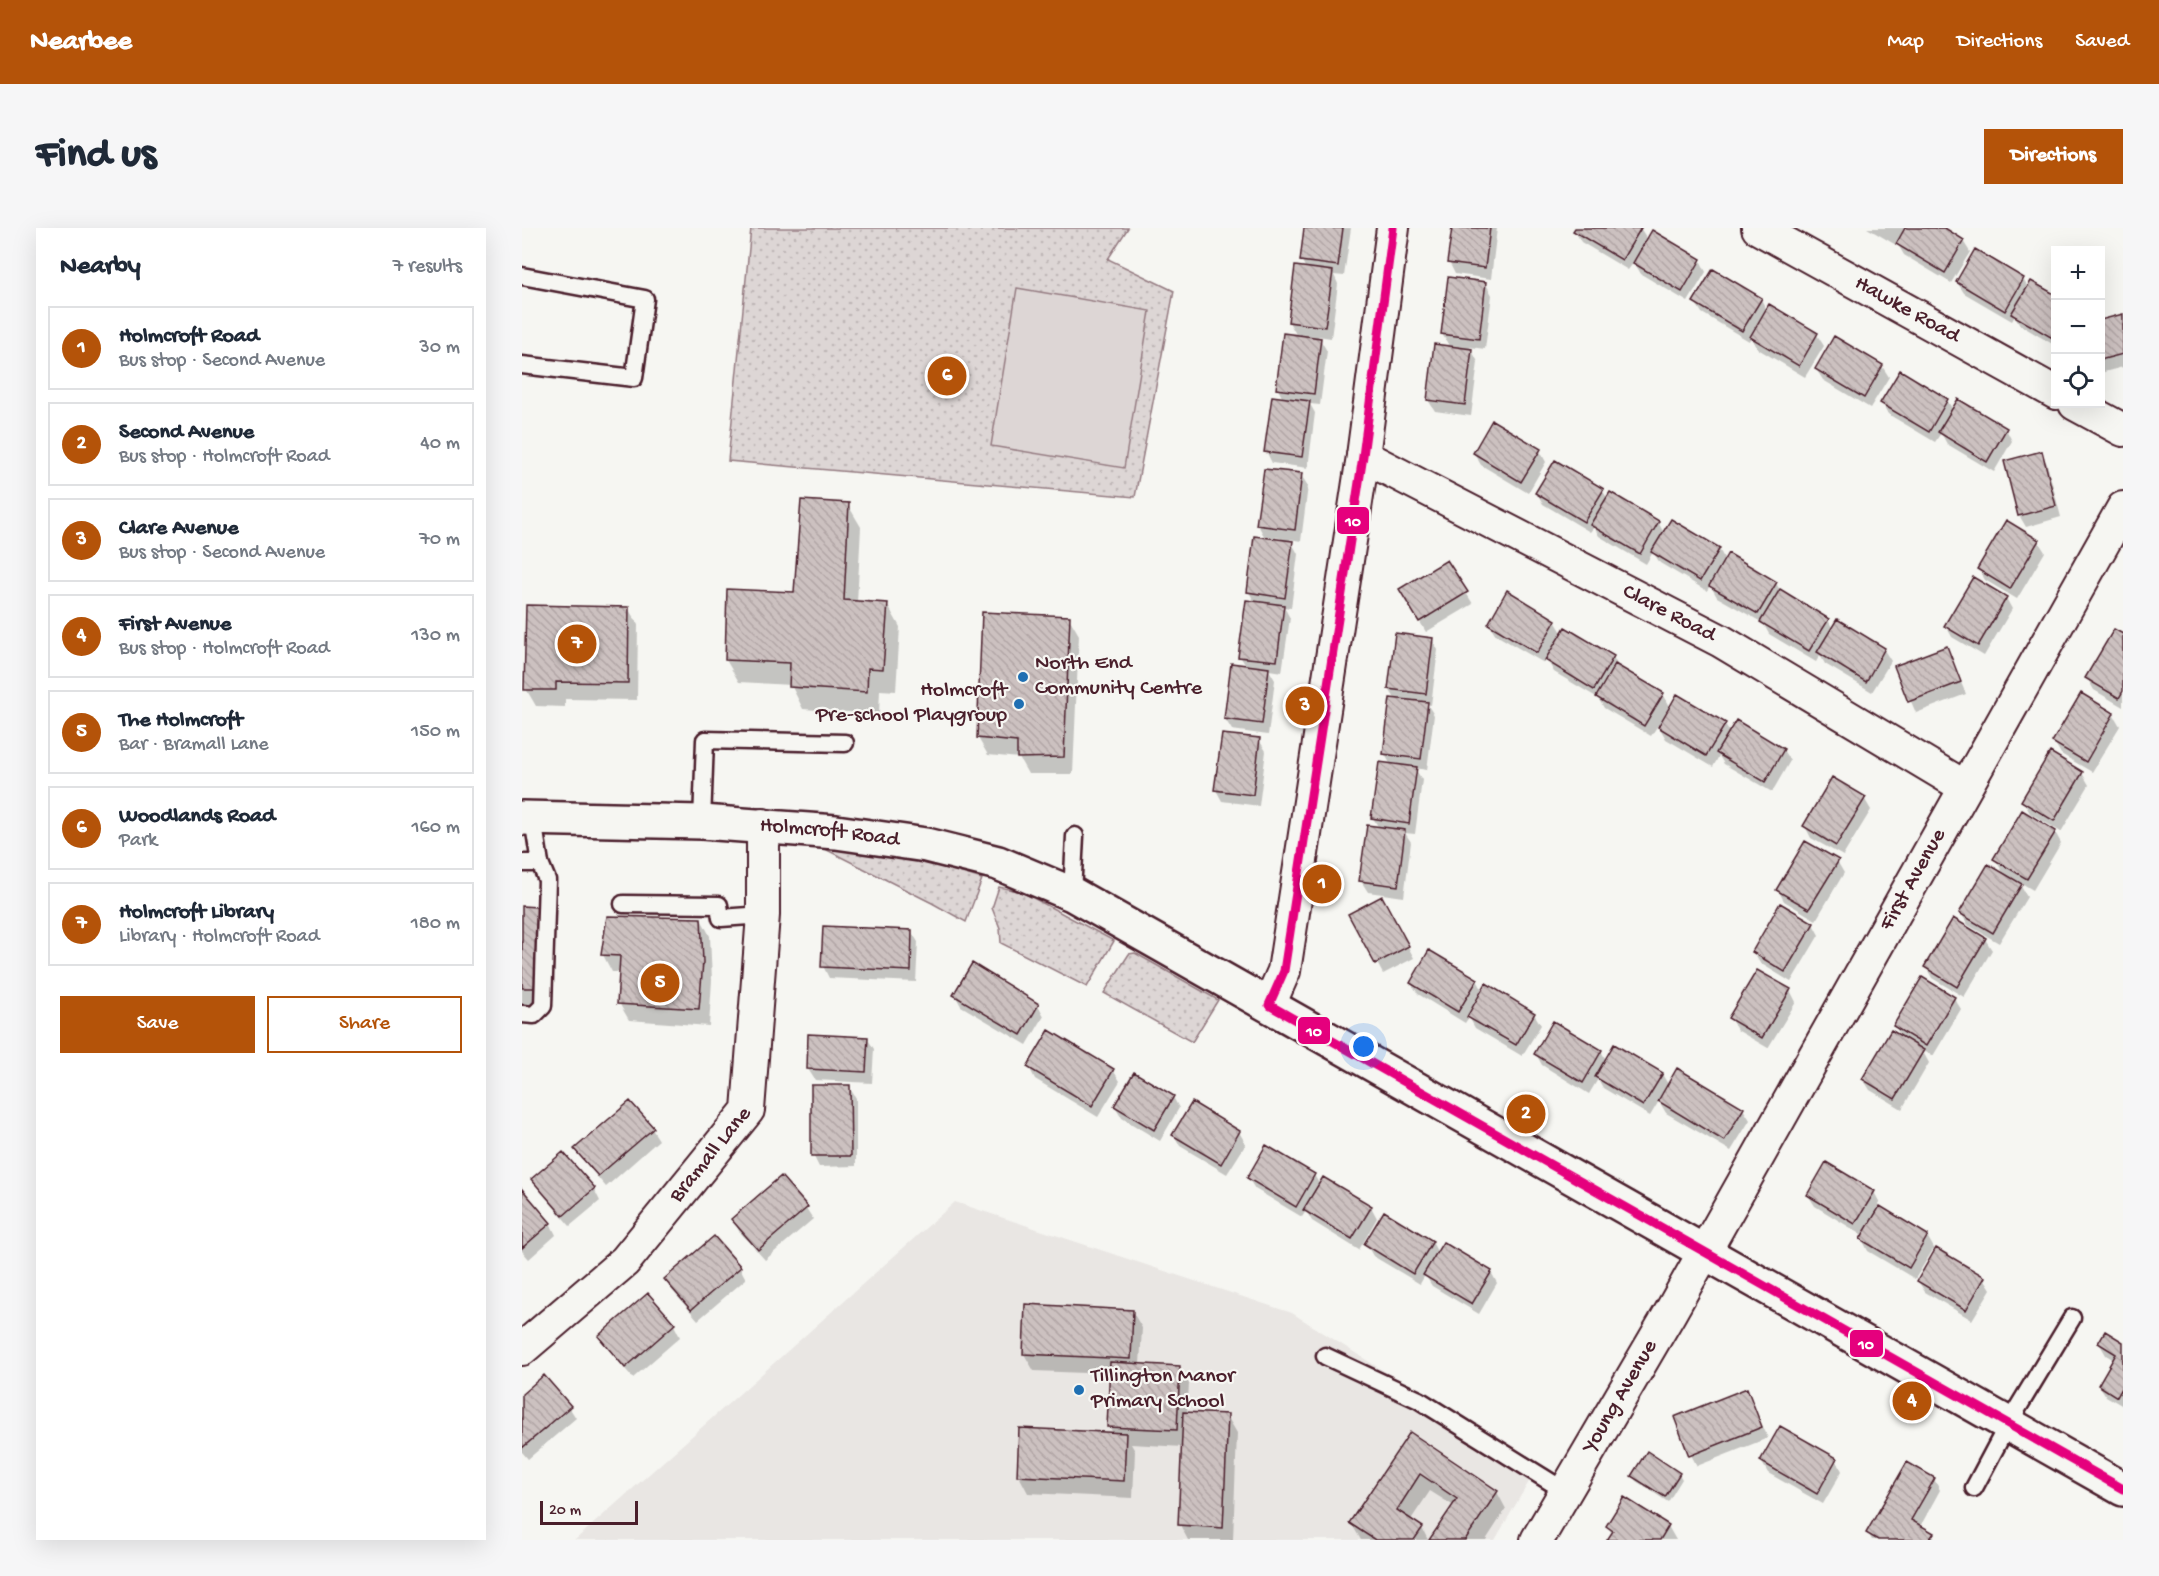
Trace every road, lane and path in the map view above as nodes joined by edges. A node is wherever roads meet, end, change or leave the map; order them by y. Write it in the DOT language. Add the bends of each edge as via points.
graph roads {
  1 [pos="1393,228"];
  2 [pos="1758,228"];
  3 [pos="522,276"];
  4 [pos="522,365"];
  5 [pos="2051,391"];
  6 [pos="2082,408"];
  7 [pos="2123,430"];
  8 [pos="1364,456"];
  9 [pos="2123,508"];
  10 [pos="845,743"];
  11 [pos="1965,788"];
  12 [pos="526,815"];
  13 [pos="702,822"];
  14 [pos="763,825"];
  15 [pos="1075,836"];
  16 [pos="522,863"];
  17 [pos="540,863"];
  18 [pos="1072,894"];
  19 [pos="623,904"];
  20 [pos="763,915"];
  21 [pos="1269,1005"];
  22 [pos="522,1014"];
  23 [pos="1704,1251"];
  24 [pos="2072,1318"];
  25 [pos="522,1349"];
  26 [pos="1325,1356"];
  27 [pos="2008,1424"];
  28 [pos="1974,1488"];
  29 [pos="2123,1489"];
  30 [pos="1565,1491"];
  31 [pos="1537,1540"];
  1 -- 8 [label="street"];
  2 -- 5 [label="street, Hawke Road"];
  3 -- 4 [label="lane" via="645,299 634,378"];
  6 -- 7 [label="street"];
  8 -- 11 [label="street, Clare Road" via="1721,641"];
  8 -- 21 [label="street" via="1284,971"];
  9 -- 11 [label="street, First Avenue"];
  10 -- 13 [label="lane" via="705,740"];
  11 -- 23 [label="street, First Avenue"];
  12 -- 13 [label="street, Holmcroft Road"];
  12 -- 17 [label="lane"];
  13 -- 14 [label="street, Holmcroft Road"];
  14 -- 18 [label="street, Holmcroft Road" via="926,845 998,863"];
  14 -- 20 [label="street, Bramall Lane"];
  15 -- 18 [label="lane"];
  16 -- 17 [label="lane"];
  17 -- 22 [label="lane" via="547,880 543,1006 534,1015"];
  18 -- 21 [label="street, Holmcroft Road"];
  19 -- 20 [label="lane" via="719,905 721,918"];
  20 -- 25 [label="street, Bramall Lane" via="748,1110 624,1261"];
  21 -- 23 [label="street, Holmcroft Road"];
  23 -- 27 [label="street, Holmcroft Road"];
  23 -- 30 [label="street, Young Avenue"];
  24 -- 27 [label="lane"];
  26 -- 30 [label="lane" via="1419,1400"];
  27 -- 28 [label="lane"];
  27 -- 29 [label="street, Holmcroft Road"];
  30 -- 31 [label="street, Young Avenue"];
}
